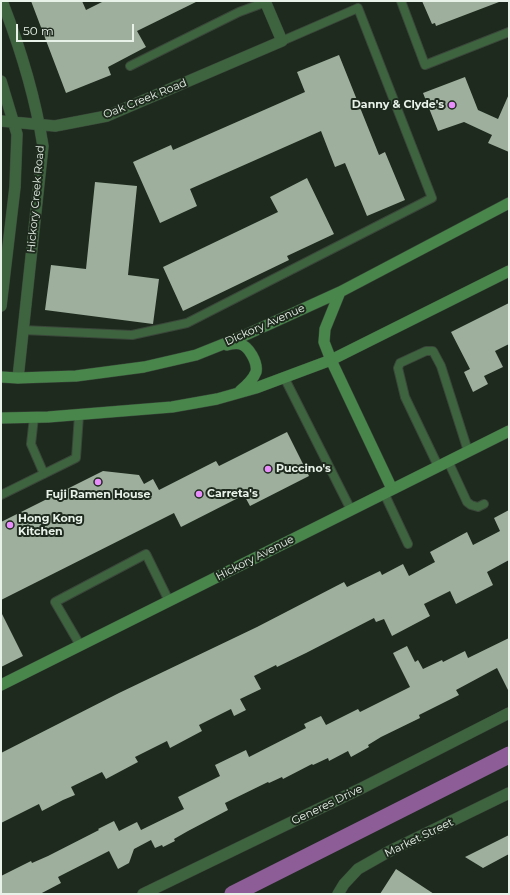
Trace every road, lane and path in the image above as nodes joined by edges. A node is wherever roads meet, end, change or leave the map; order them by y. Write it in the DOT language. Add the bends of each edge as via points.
graph roads {
  1 [pos="2,1"];
  2 [pos="401,1"];
  3 [pos="266,2"];
  4 [pos="509,32"];
  5 [pos="282,41"];
  6 [pos="130,66"];
  7 [pos="1,81"];
  8 [pos="1,121"];
  9 [pos="14,122"];
  10 [pos="40,125"];
  11 [pos="509,203"];
  12 [pos="509,271"];
  13 [pos="340,292"];
  14 [pos="1,306"];
  15 [pos="24,330"];
  16 [pos="222,345"];
  17 [pos="331,360"];
  18 [pos="1,377"];
  19 [pos="284,377"];
  20 [pos="18,378"];
  21 [pos="238,393"];
  22 [pos="79,415"];
  23 [pos="34,417"];
  24 [pos="1,418"];
  25 [pos="509,431"];
  26 [pos="468,452"];
  27 [pos="443,464"];
  28 [pos="44,474"];
  29 [pos="388,491"];
  30 [pos="1,495"];
  31 [pos="484,504"];
  32 [pos="351,510"];
  33 [pos="408,544"];
  34 [pos="169,601"];
  35 [pos="80,646"];
  36 [pos="1,685"];
  37 [pos="509,712"];
  38 [pos="509,793"];
  39 [pos="143,894"];
  40 [pos="338,894"];
  1 -- 10 [label="street, Hickory Creek Road" via="16,36"];
  2 -- 4 [label="lane" via="425,66"];
  3 -- 5 [label="street"];
  3 -- 6 [label="lane" via="239,12"];
  5 -- 10 [label="street, Oak Creek Road" via="107,116 55,126"];
  5 -- 15 [label="lane" via="358,8 432,198 187,323 132,335"];
  7 -- 9 [label="street, Hickory Creek Road"];
  8 -- 9 [label="street, Oak Creek Road"];
  9 -- 10 [label="street, Oak Creek Road"];
  9 -- 14 [label="street, Hickory Creek Road" via="17,134 15,187"];
  10 -- 15 [label="street, Hickory Creek Road" via="43,146"];
  11 -- 13 [label="main road, Dickory Avenue"];
  12 -- 17 [label="main road"];
  13 -- 16 [label="main road, Dickory Avenue"];
  13 -- 17 [label="main road" via="325,330 324,342"];
  15 -- 20 [label="street, Hickory Creek Road"];
  16 -- 20 [label="main road, Dickory Avenue" via="196,355 144,367 76,376"];
  16 -- 21 [label="main road" via="240,344 248,349 255,360 256,371 250,382"];
  17 -- 19 [label="main road"];
  17 -- 29 [label="main road"];
  18 -- 20 [label="main road, Dickory Avenue"];
  19 -- 21 [label="main road"];
  19 -- 32 [label="lane"];
  21 -- 22 [label="main road" via="172,407"];
  22 -- 23 [label="main road"];
  22 -- 28 [label="lane" via="76,458"];
  23 -- 24 [label="main road"];
  23 -- 28 [label="lane" via="31,444"];
  25 -- 26 [label="main road, Hickory Avenue"];
  26 -- 27 [label="main road, Hickory Avenue"];
  26 -- 27 [label="lane" via="441,366 433,351 426,351 400,363 398,368 405,397"];
  27 -- 29 [label="main road, Hickory Avenue"];
  27 -- 31 [label="lane" via="467,502 478,507"];
  28 -- 30 [label="lane"];
  29 -- 32 [label="main road, Hickory Avenue"];
  29 -- 33 [label="lane"];
  32 -- 34 [label="main road, Hickory Avenue"];
  34 -- 35 [label="main road, Hickory Avenue"];
  34 -- 35 [label="lane" via="146,554 56,602"];
  35 -- 36 [label="main road, Hickory Avenue"];
  37 -- 39 [label="street, Generes Drive" via="362,788"];
  38 -- 40 [label="street, Market Street" via="358,869"];
}
